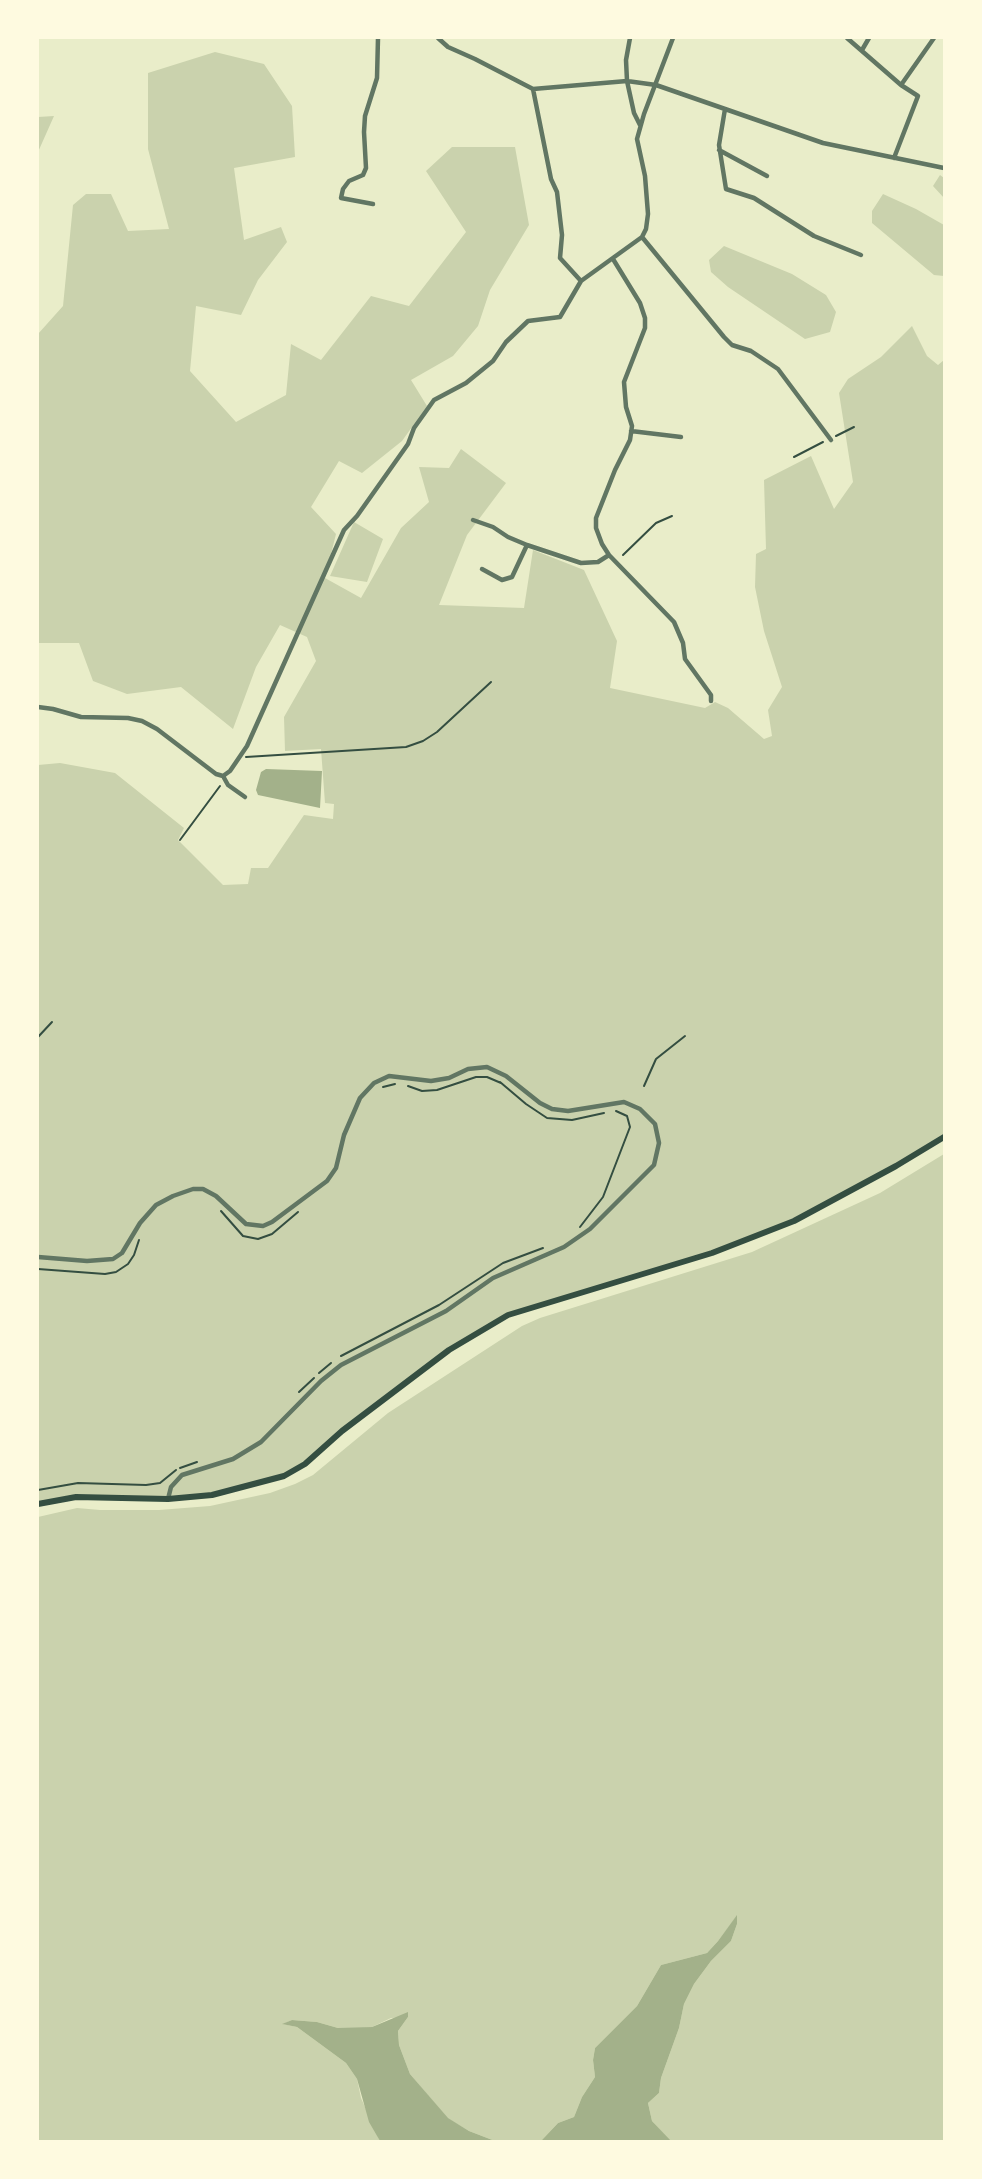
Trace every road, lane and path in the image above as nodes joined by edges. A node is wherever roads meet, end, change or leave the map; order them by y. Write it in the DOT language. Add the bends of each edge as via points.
graph roads {
  1 [pos="378,38"];
  2 [pos="438,38"];
  3 [pos="630,38"];
  4 [pos="673,38"];
  5 [pos="847,38"];
  6 [pos="869,38"];
  7 [pos="934,38"];
  8 [pos="862,50"];
  9 [pos="627,81"];
  10 [pos="656,85"];
  11 [pos="900,85"];
  12 [pos="533,89"];
  13 [pos="726,109"];
  14 [pos="640,125"];
  15 [pos="719,150"];
  16 [pos="894,158"];
  17 [pos="944,168"];
  18 [pos="767,176"];
  19 [pos="373,204"];
  20 [pos="642,237"];
  21 [pos="861,256"];
  22 [pos="613,259"];
  23 [pos="581,281"];
  24 [pos="854,427"];
  25 [pos="631,431"];
  26 [pos="681,437"];
  27 [pos="831,439"];
  28 [pos="794,457"];
  29 [pos="672,516"];
  30 [pos="473,520"];
  31 [pos="527,546"];
  32 [pos="609,555"];
  33 [pos="623,555"];
  34 [pos="482,569"];
  35 [pos="491,682"];
  36 [pos="711,701"];
  37 [pos="38,707"];
  38 [pos="248,757"];
  39 [pos="223,776"];
  40 [pos="220,786"];
  41 [pos="245,797"];
  42 [pos="180,840"];
  43 [pos="52,1022"];
  44 [pos="685,1036"];
  45 [pos="38,1038"];
  46 [pos="501,1083"];
  47 [pos="407,1086"];
  48 [pos="644,1086"];
  49 [pos="376,1091"];
  50 [pos="615,1110"];
  51 [pos="606,1112"];
  52 [pos="944,1137"];
  53 [pos="217,1207"];
  54 [pos="301,1210"];
  55 [pos="578,1229"];
  56 [pos="140,1237"];
  57 [pos="544,1247"];
  58 [pos="38,1257"];
  59 [pos="38,1269"];
  60 [pos="340,1357"];
  61 [pos="334,1361"];
  62 [pos="293,1398"];
  63 [pos="197,1462"];
  64 [pos="38,1490"];
  65 [pos="168,1499"];
  66 [pos="38,1504"];
  1 -- 19 [label="street" via="377,78 365,116 366,168 363,175 349,181 340,198"];
  2 -- 12 [label="street" via="448,47"];
  3 -- 9 [label="street"];
  4 -- 10 [label="street"];
  5 -- 8 [label="street"];
  6 -- 8 [label="street"];
  7 -- 11 [label="street"];
  8 -- 11 [label="street"];
  9 -- 10 [label="street"];
  9 -- 12 [label="street"];
  9 -- 14 [label="street"];
  10 -- 13 [label="street"];
  10 -- 14 [label="street"];
  11 -- 16 [label="street" via="918,96"];
  12 -- 23 [label="street" via="551,179 557,192 562,234 560,258"];
  13 -- 15 [label="street"];
  13 -- 16 [label="street" via="823,143"];
  14 -- 20 [label="street" via="637,139 645,176 648,214"];
  15 -- 18 [label="street"];
  15 -- 21 [label="street" via="726,189 754,198 814,236"];
  16 -- 17 [label="street"];
  20 -- 22 [label="street"];
  20 -- 27 [label="street" via="724,337 732,345 751,351 778,370"];
  22 -- 23 [label="street"];
  22 -- 25 [label="street" via="640,303 645,318 642,339 624,382"];
  23 -- 39 [label="street" via="560,317 528,321 506,342 493,361 466,383 434,400 414,428 408,444 344,530 248,746"];
  24 -- 27 [label="path"];
  25 -- 26 [label="street"];
  25 -- 32 [label="street" via="595,523"];
  27 -- 28 [label="path"];
  29 -- 33 [label="path" via="656,524"];
  30 -- 31 [label="street"];
  31 -- 32 [label="street" via="581,563 598,562"];
  31 -- 34 [label="street" via="512,577 502,580"];
  32 -- 36 [label="street" via="674,622 684,643 685,660 711,695"];
  35 -- 38 [label="path" via="437,732 406,747"];
  37 -- 39 [label="street" via="81,717 142,721"];
  39 -- 41 [label="street" via="228,785"];
  40 -- 42 [label="path"];
  43 -- 45 [label="path"];
  44 -- 48 [label="path" via="656,1059"];
  46 -- 51 [label="path" via="547,1118 572,1120"];
  47 -- 49 [label="path" via="390,1085"];
  50 -- 55 [label="path" via="627,1116 630,1127 603,1197"];
  52 -- 65 [label="main road" via="794,1221 712,1253 508,1315 449,1350 342,1431 305,1464 284,1476 212,1495"];
  53 -- 54 [label="path" via="243,1236 258,1239 272,1234"];
  56 -- 59 [label="path" via="128,1264 116,1272"];
  57 -- 60 [label="path" via="503,1263 439,1305"];
  58 -- 65 [label="street" via="94,1262 113,1259 122,1253 140,1223 156,1205 193,1189 203,1189 216,1196 246,1224 263,1226 272,1222 327,1180 336,1168 347,1124 364,1093 374,1083 389,1076 440,1080 487,1067 506,1076 552,1109 568,1111 624,1102 640,1109 655,1124 660,1143 654,1165 590,1229 564,1247 493,1278 446,1311 341,1365 261,1442 233,1459 182,1475 171,1487"];
  61 -- 62 [label="path"];
  63 -- 64 [label="path" via="179,1468 159,1483 64,1484"];
  65 -- 66 [label="main road" via="76,1497"];
}
